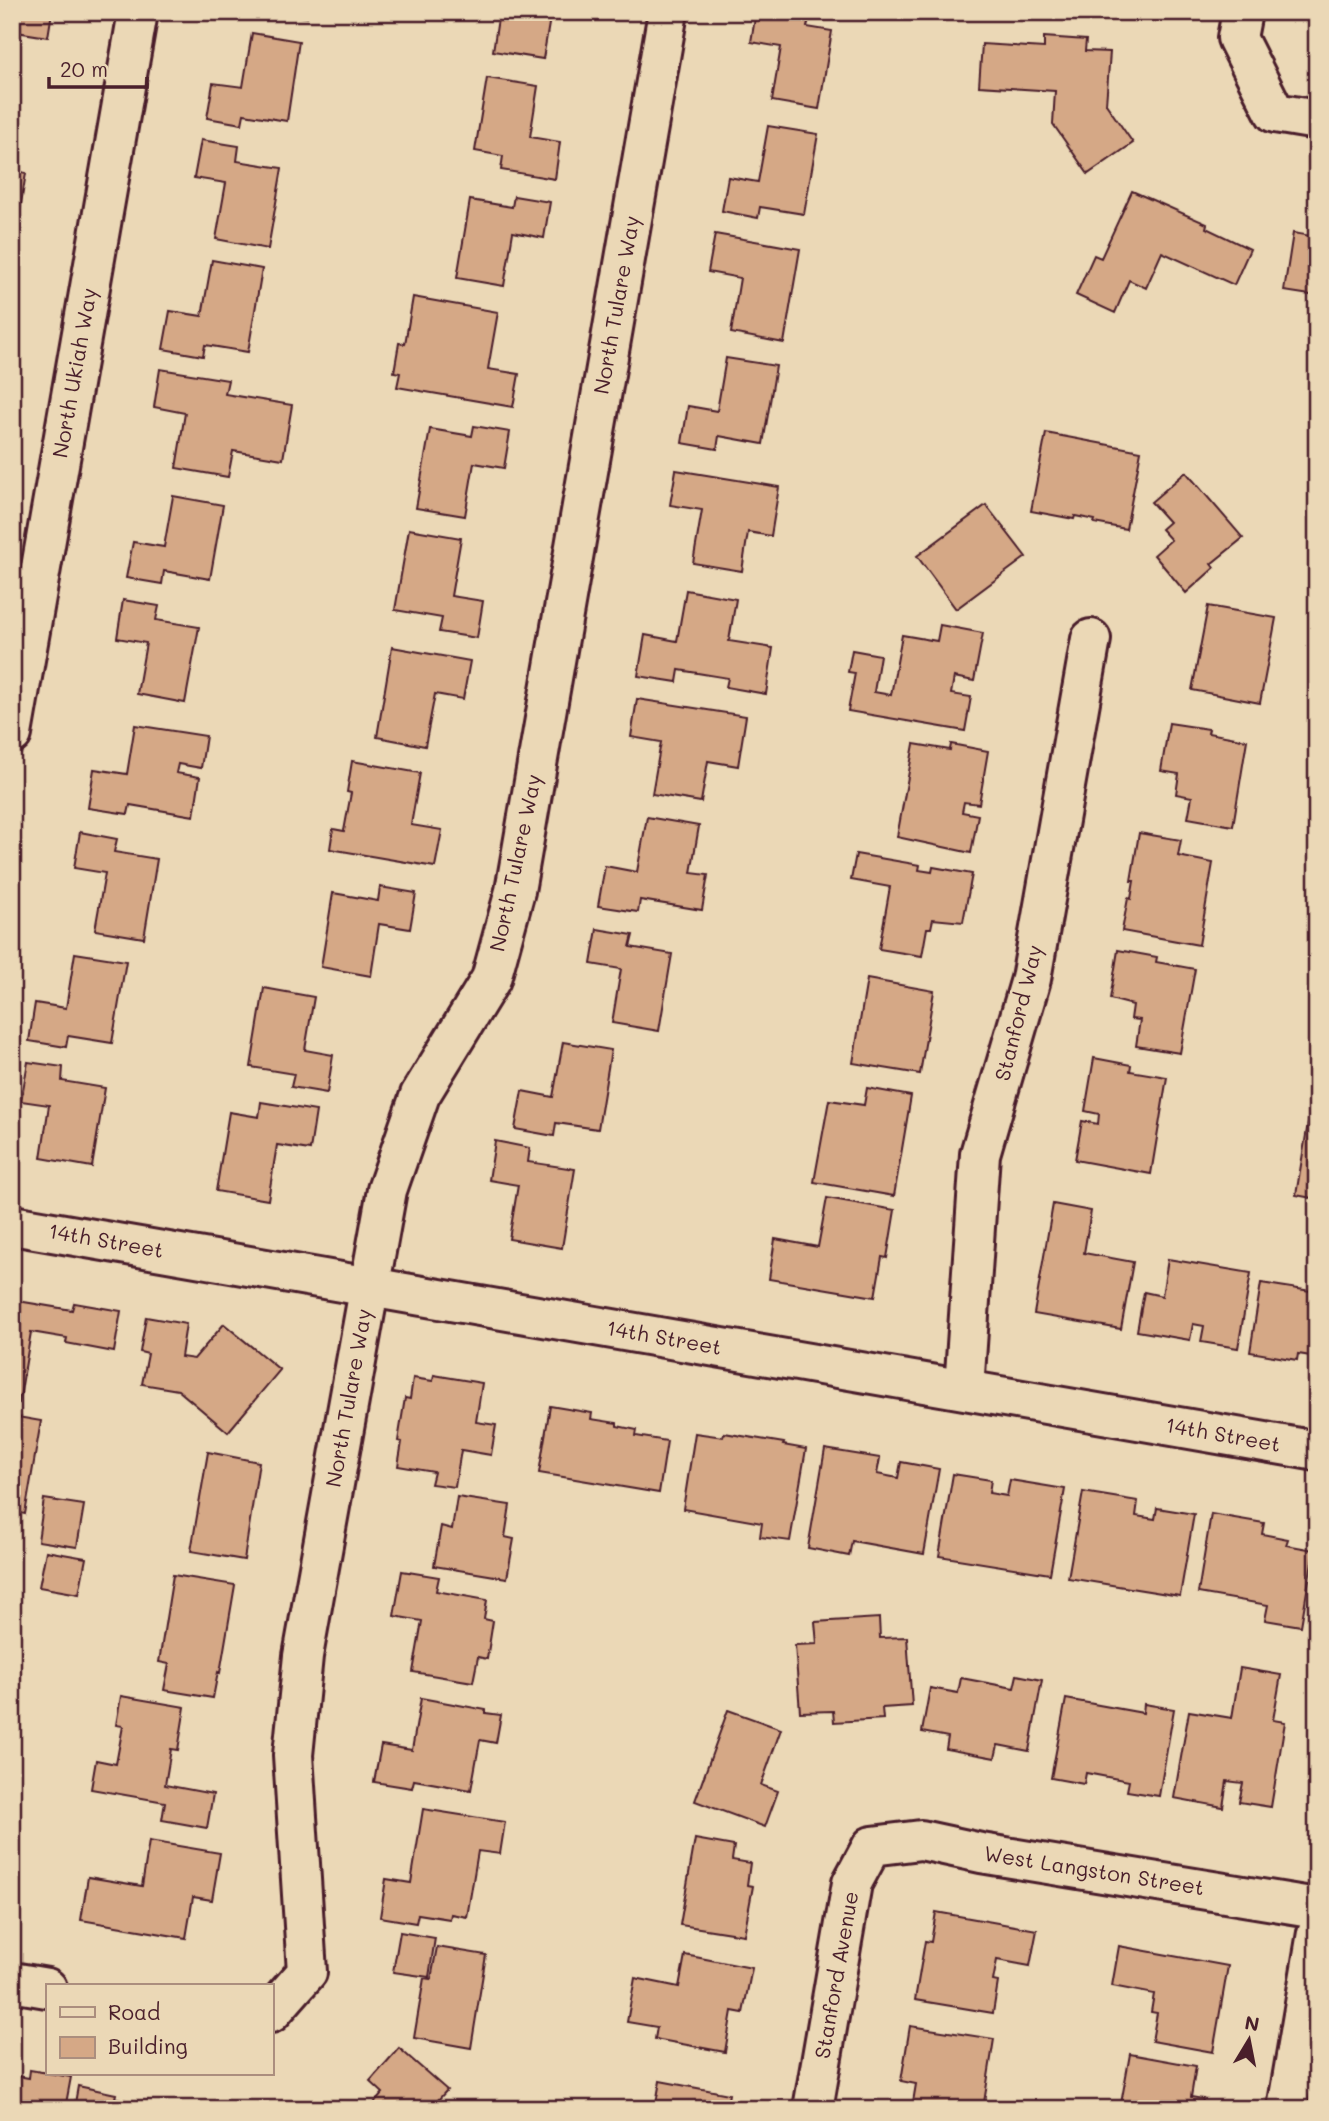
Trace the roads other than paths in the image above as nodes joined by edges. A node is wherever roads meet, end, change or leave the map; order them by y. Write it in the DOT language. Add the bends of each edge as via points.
graph roads {
  1 [pos="138,12"];
  2 [pos="668,12"];
  3 [pos="1242,12"];
  4 [pos="1317,120"];
  5 [pos="1091,639"];
  6 [pos="12,734"];
  7 [pos="12,1225"];
  8 [pos="369,1288"];
  9 [pos="964,1389"];
  10 [pos="1317,1451"];
  11 [pos="872,1846"];
  12 [pos="1317,1908"];
  13 [pos="1317,1933"];
  14 [pos="12,1982"];
  15 [pos="46,1988"];
  16 [pos="273,2011"];
  17 [pos="813,2109"];
  18 [pos="1287,2109"];
  1 -- 6 [label="street, North Ukiah Way"];
  2 -- 8 [label="street, North Tulare Way" via="515,891 491,979 420,1095 387,1190"];
  3 -- 4 [label="street" via="1237,38 1275,113"];
  5 -- 9 [label="street, Stanford Way" via="1031,979 981,1154"];
  7 -- 8 [label="street, 14th Street"];
  8 -- 9 [label="street, 14th Street"];
  8 -- 16 [label="street, North Tulare Way" via="303,1657 293,1755 307,1972"];
  9 -- 10 [label="street, 14th Street"];
  11 -- 12 [label="street, West Langston Street" via="921,1840"];
  11 -- 17 [label="street, Stanford Avenue" via="852,1883"];
  13 -- 18 [label="street"];
  14 -- 15 [label="street"];
}
